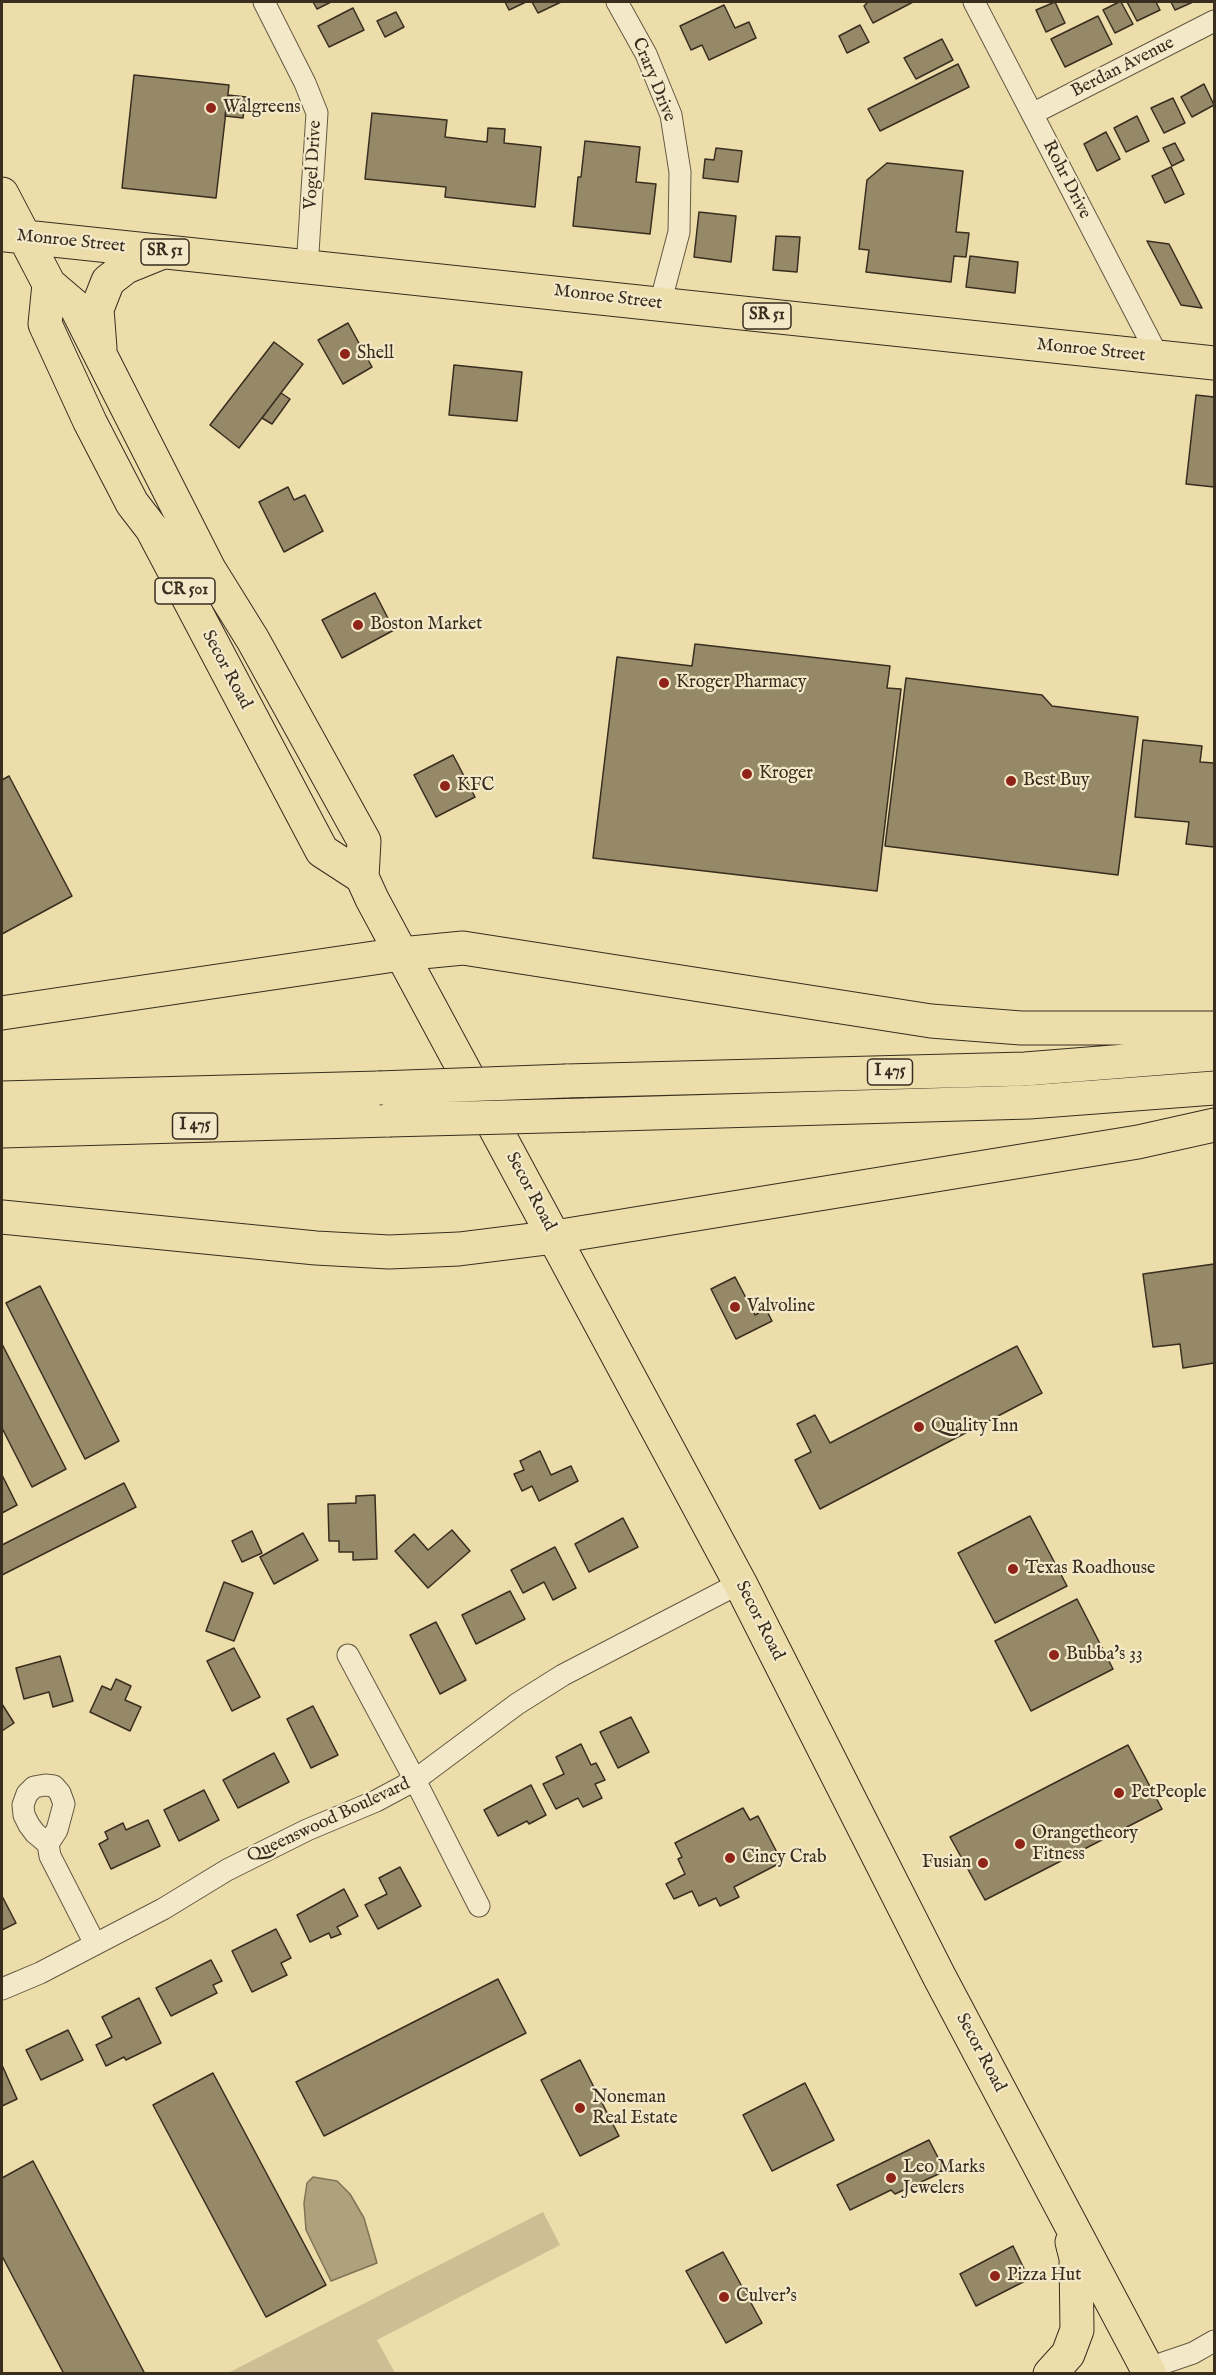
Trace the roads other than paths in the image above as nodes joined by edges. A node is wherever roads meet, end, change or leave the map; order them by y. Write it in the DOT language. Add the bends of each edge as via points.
graph roads {
  1 [pos="264,2"];
  2 [pos="617,2"];
  3 [pos="974,2"];
  4 [pos="1215,21"];
  5 [pos="1032,114"];
  6 [pos="2,194"];
  7 [pos="13,236"];
  8 [pos="163,252"];
  9 [pos="307,268"];
  10 [pos="49,284"];
  11 [pos="660,304"];
  12 [pos="101,358"];
  13 [pos="1160,358"];
  14 [pos="1215,363"];
  15 [pos="362,877"];
  16 [pos="401,954"];
  17 [pos="2,1013"];
  18 [pos="1215,1028"];
  19 [pos="1215,1054"];
  20 [pos="1215,1088"];
  21 [pos="2,1098"];
  22 [pos="1215,1125"];
  23 [pos="2,1131"];
  24 [pos="2,1217"];
  25 [pos="555,1237"];
  26 [pos="740,1583"];
  27 [pos="348,1655"];
  28 [pos="416,1780"];
  29 [pos="48,1844"];
  30 [pos="479,1906"];
  31 [pos="94,1944"];
  32 [pos="2,1989"];
  33 [pos="1064,2214"];
  34 [pos="1215,2342"];
  35 [pos="1148,2372"];
  36 [pos="1050,2373"];
  1 -- 9 [label="street, Vogel Drive" via="317,113"];
  2 -- 11 [label="street, Crary Drive" via="671,115 680,172 680,232"];
  3 -- 5 [label="street, Rohr Drive"];
  4 -- 5 [label="street, Berdan Avenue"];
  5 -- 13 [label="street, Rohr Drive"];
  6 -- 7 [label="main road, Secor Road"];
  7 -- 8 [label="main road, Monroe Street / SR 51"];
  7 -- 10 [label="main road, Secor Road"];
  8 -- 9 [label="main road, Monroe Street / SR 51"];
  8 -- 12 [label="main road" via="126,267 108,281 97,309"];
  9 -- 11 [label="main road, Monroe Street / SR 51"];
  10 -- 12 [label="main road, Secor Road" via="76,307"];
  10 -- 15 [label="main road, Secor Road / CR 501" via="45,324 132,503 152,529 322,851"];
  11 -- 13 [label="main road, Monroe Street / SR 51"];
  12 -- 15 [label="main road, Secor Road" via="209,569 253,640 364,841"];
  13 -- 14 [label="main road, Monroe Street / SR 51"];
  15 -- 16 [label="main road, Secor Road"];
  16 -- 17 [label="main road"];
  16 -- 18 [label="main road" via="464,948 931,1021 1021,1028"];
  16 -- 25 [label="main road, Secor Road"];
  19 -- 21 [label="main road, I 475, bridge" via="1025,1069"];
  20 -- 23 [label="main road, I 475, bridge" via="1029,1102"];
  22 -- 25 [label="main road" via="1138,1142"];
  24 -- 25 [label="main road" via="389,1252 459,1249"];
  25 -- 26 [label="main road, Secor Road"];
  26 -- 28 [label="street, Queenswood Boulevard" via="563,1675 517,1704"];
  26 -- 33 [label="main road, Secor Road"];
  27 -- 28 [label="street"];
  28 -- 30 [label="street"];
  28 -- 31 [label="street, Queenswood Boulevard" via="227,1870"];
  29 -- 31 [label="street" via="50,1856"];
  31 -- 32 [label="street, Queenswood Boulevard"];
  33 -- 35 [label="main road, Secor Road"];
  33 -- 36 [label="main road" via="1076,2258 1077,2330 1068,2354"];
  34 -- 35 [label="street"];
}
